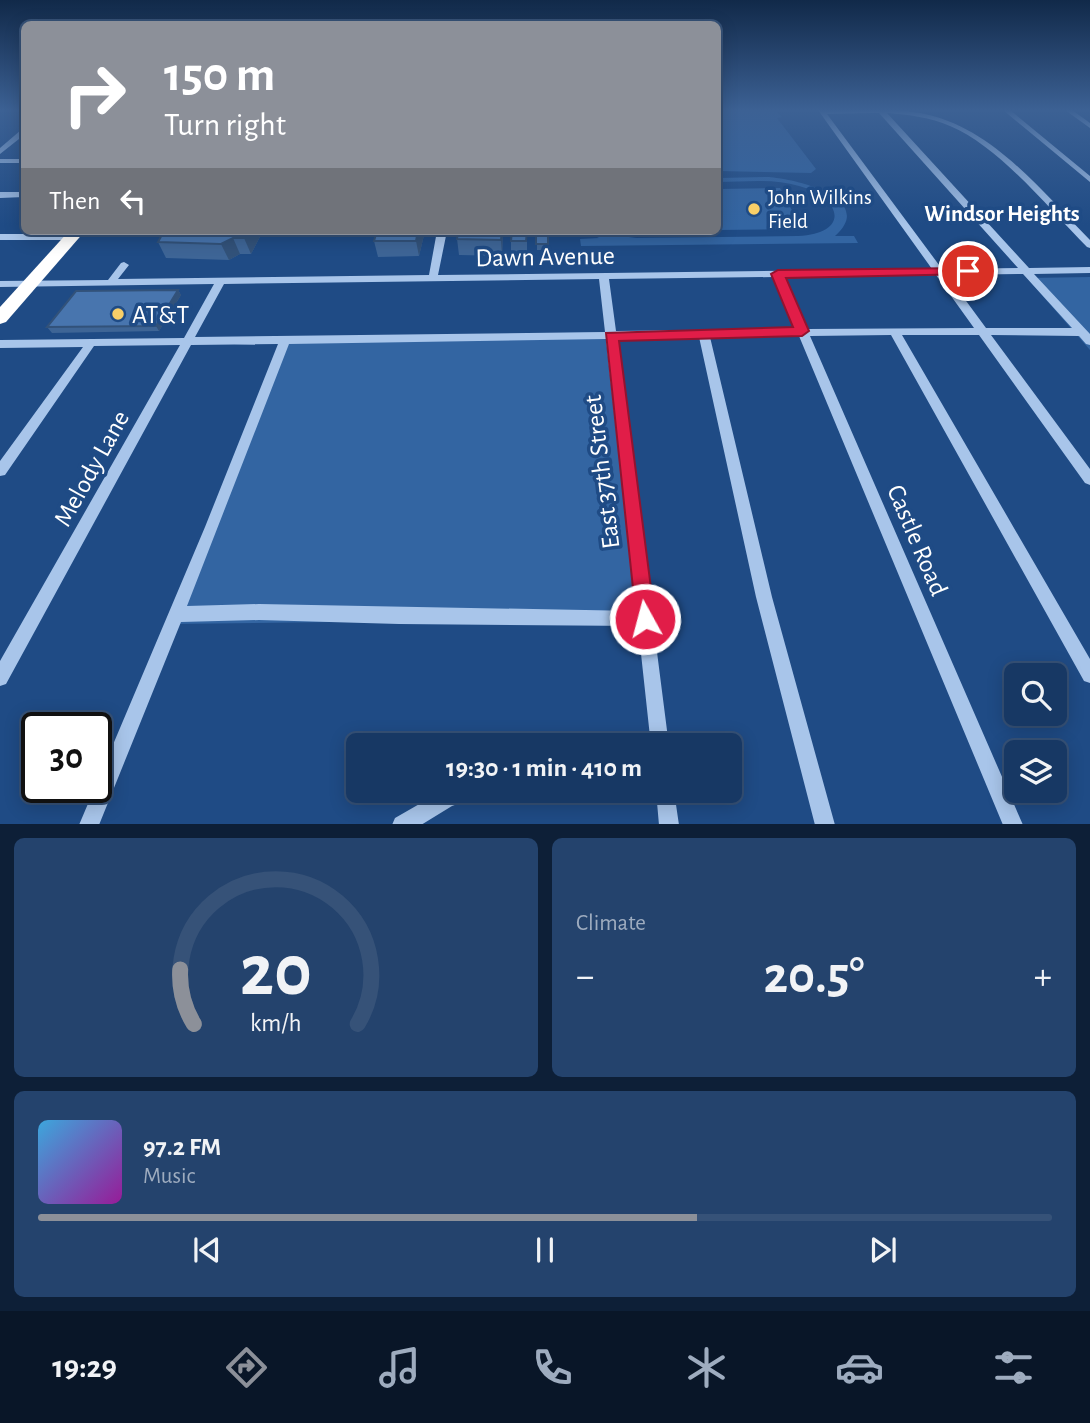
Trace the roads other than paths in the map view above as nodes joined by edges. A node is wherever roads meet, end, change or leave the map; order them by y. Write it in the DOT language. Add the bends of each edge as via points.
graph roads {
  1 [pos="849,148"];
  2 [pos="914,148"];
  3 [pos="986,148"];
  4 [pos="1052,148"];
  5 [pos="0,161"];
  6 [pos="21,161"];
  7 [pos="1090,180"];
  8 [pos="0,195"];
  9 [pos="21,195"];
  10 [pos="49,235"];
  11 [pos="73,235"];
  12 [pos="441,235"];
  13 [pos="0,237"];
  14 [pos="1090,245"];
  15 [pos="124,265"];
  16 [pos="1090,270"];
  17 [pos="1023,271"];
  18 [pos="940,272"];
  19 [pos="778,274"];
  20 [pos="604,276"];
  21 [pos="433,278"];
  22 [pos="221,281"];
  23 [pos="111,282"];
  24 [pos="0,284"];
  25 [pos="31,284"];
  26 [pos="0,318"];
  27 [pos="802,331"];
  28 [pos="894,331"];
  29 [pos="983,331"];
  30 [pos="611,336"];
  31 [pos="704,336"];
  32 [pos="1086,336"];
  33 [pos="285,341"];
  34 [pos="187,342"];
  35 [pos="91,343"];
  36 [pos="0,344"];
  37 [pos="0,471"];
  38 [pos="1090,479"];
  39 [pos="176,615"];
  40 [pos="645,619"];
  41 [pos="1090,676"];
  42 [pos="0,678"];
  43 [pos="658,733"];
  44 [pos="437,803"];
  45 [pos="666,803"];
  46 [pos="89,824"];
  47 [pos="402,824"];
  48 [pos="669,824"];
  49 [pos="825,824"];
  50 [pos="1013,824"];
  1 -- 18 [label="street"];
  2 -- 17 [label="street"];
  3 -- 14 [label="street"];
  4 -- 7 [label="lane"];
  5 -- 6 [label="street"];
  8 -- 9 [label="street"];
  10 -- 13 [label="street"];
  11 -- 25 [label="highway"];
  12 -- 21 [label="street"];
  15 -- 23 [label="street"];
  16 -- 17 [label="street, Dawn Avenue"];
  17 -- 18 [label="street, Dawn Avenue"];
  17 -- 32 [label="street"];
  18 -- 19 [label="street, Dawn Avenue"];
  18 -- 29 [label="street"];
  19 -- 20 [label="street, Dawn Avenue"];
  19 -- 27 [label="street, Castle Road"];
  20 -- 21 [label="street, Dawn Avenue"];
  20 -- 30 [label="street, East 37th Street"];
  21 -- 22 [label="street, Dawn Avenue"];
  22 -- 23 [label="street, Dawn Avenue"];
  22 -- 34 [label="street, Melody Lane"];
  23 -- 25 [label="street, Dawn Avenue"];
  24 -- 25 [label="street, Dawn Avenue"];
  25 -- 26 [label="highway"];
  27 -- 28 [label="street"];
  27 -- 31 [label="street"];
  27 -- 50 [label="street, Castle Road"];
  28 -- 29 [label="street"];
  28 -- 41 [label="street"];
  29 -- 32 [label="street"];
  29 -- 38 [label="street"];
  30 -- 31 [label="street"];
  30 -- 33 [label="street"];
  30 -- 40 [label="street, East 37th Street"];
  31 -- 49 [label="street" via="764,597"];
  33 -- 34 [label="street"];
  33 -- 39 [label="street"];
  34 -- 35 [label="street"];
  34 -- 42 [label="street, Melody Lane"];
  35 -- 36 [label="street"];
  35 -- 37 [label="street"];
  39 -- 40 [label="street" via="226,610"];
  39 -- 46 [label="street"];
  40 -- 43 [label="street, East 37th Street"];
  44 -- 47 [label="street"];
  45 -- 48 [label="street"];
}
